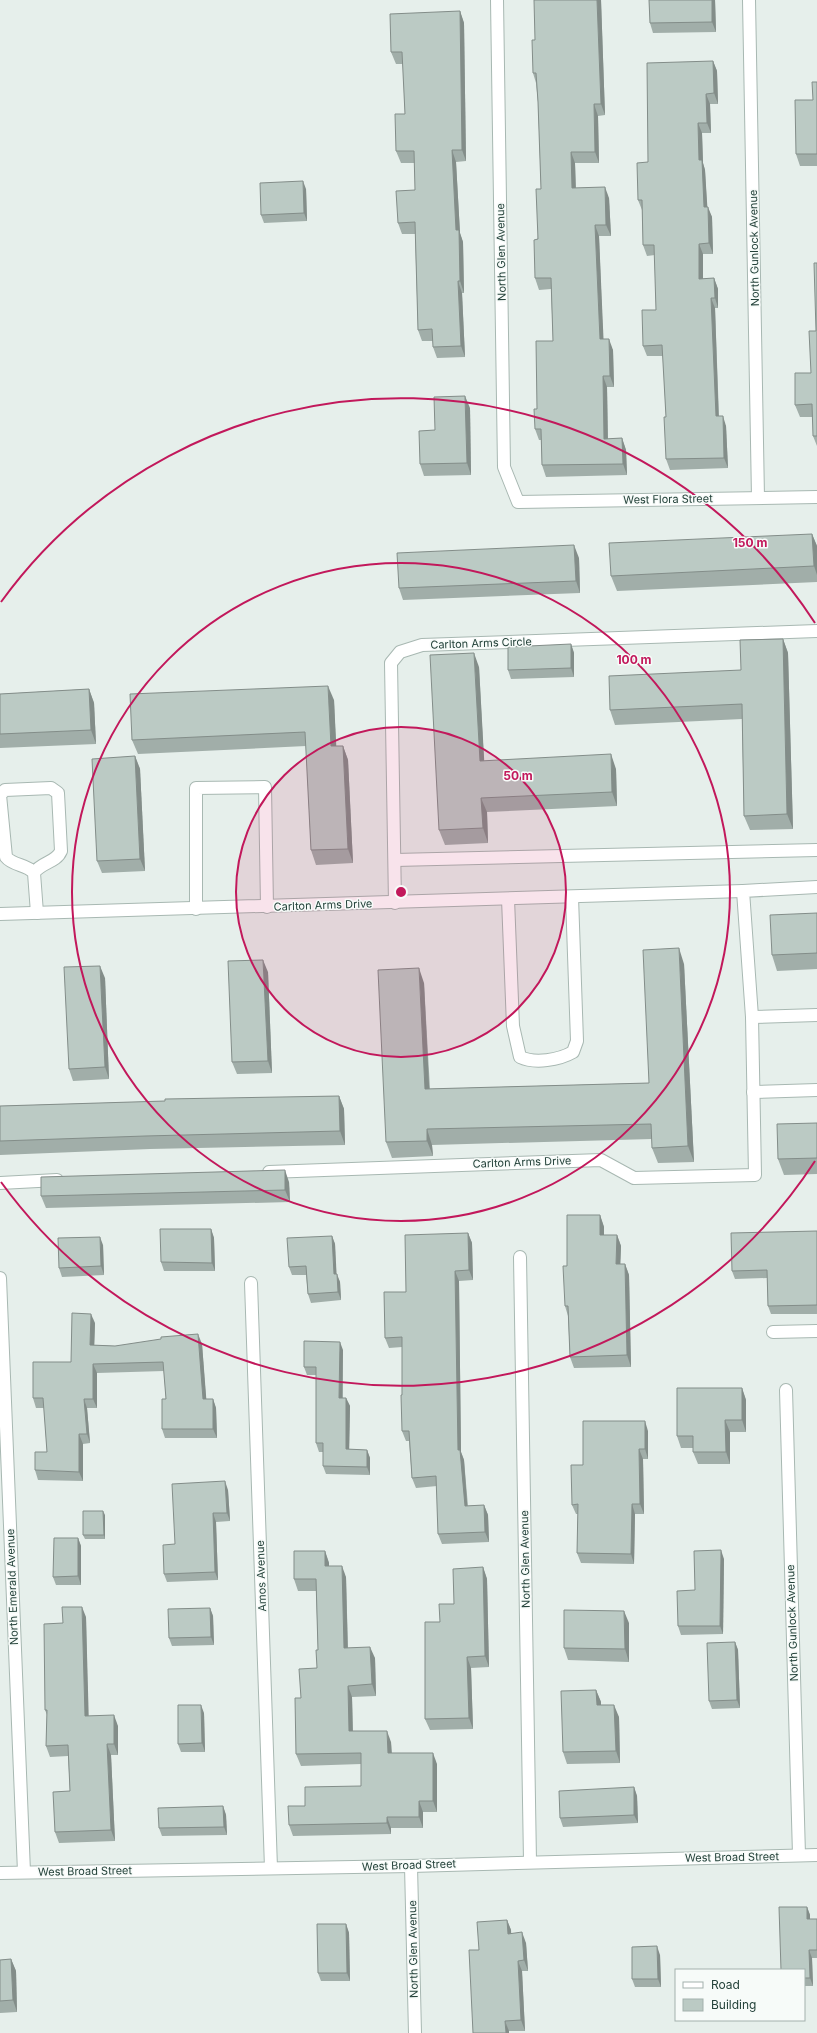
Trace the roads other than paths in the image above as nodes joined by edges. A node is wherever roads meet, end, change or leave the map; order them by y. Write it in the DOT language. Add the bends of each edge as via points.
graph roads {
  1 [pos="497,0"];
  2 [pos="749,0"];
  3 [pos="758,497"];
  4 [pos="817,497"];
  5 [pos="518,502"];
  6 [pos="817,631"];
  7 [pos="817,850"];
  8 [pos="395,860"];
  9 [pos="34,873"];
  10 [pos="817,888"];
  11 [pos="743,891"];
  12 [pos="572,897"];
  13 [pos="508,899"];
  14 [pos="395,903"];
  15 [pos="267,906"];
  16 [pos="196,909"];
  17 [pos="37,913"];
  18 [pos="0,914"];
  19 [pos="817,1015"];
  20 [pos="752,1017"];
  21 [pos="817,1090"];
  22 [pos="753,1092"];
  23 [pos="254,1172"];
  24 [pos="65,1180"];
  25 [pos="0,1183"];
  26 [pos="520,1257"];
  27 [pos="0,1278"];
  28 [pos="251,1284"];
  29 [pos="817,1331"];
  30 [pos="773,1332"];
  31 [pos="786,1390"];
  32 [pos="799,1855"];
  33 [pos="817,1855"];
  34 [pos="530,1861"];
  35 [pos="411,1866"];
  36 [pos="271,1868"];
  37 [pos="24,1872"];
  38 [pos="0,1873"];
  39 [pos="415,2033"];
  1 -- 5 [label="street, North Glen Avenue" via="504,467"];
  2 -- 3 [label="street, North Gunlock Avenue"];
  3 -- 4 [label="street, West Flora Street"];
  3 -- 5 [label="street, West Flora Street"];
  6 -- 8 [label="street, Carlton Arms Circle" via="422,645 400,652 391,663"];
  7 -- 8 [label="street"];
  8 -- 14 [label="street, Carlton Arms Circle"];
  9 -- 9 [label="street" via="58,857 61,851 58,793 51,788 5,790 0,795 6,857 9,862 30,867"];
  9 -- 17 [label="street"];
  10 -- 11 [label="street, Carlton Arms Drive"];
  11 -- 12 [label="street, Carlton Arms Drive"];
  11 -- 20 [label="street, Carlton Arms Drive"];
  12 -- 13 [label="street, Carlton Arms Drive"];
  12 -- 13 [label="street" via="578,1041 573,1052 562,1058 527,1060 520,1057 513,1026"];
  13 -- 14 [label="street, Carlton Arms Drive"];
  14 -- 15 [label="street, Carlton Arms Drive"];
  15 -- 16 [label="street, Carlton Arms Drive"];
  15 -- 16 [label="street" via="265,787 196,788"];
  16 -- 17 [label="street, Carlton Arms Drive"];
  17 -- 18 [label="street, Carlton Arms Drive"];
  19 -- 20 [label="street"];
  20 -- 22 [label="street, Carlton Arms Drive"];
  21 -- 22 [label="street"];
  22 -- 23 [label="street, Carlton Arms Drive" via="756,1175 634,1178 601,1160"];
  24 -- 25 [label="street"];
  26 -- 34 [label="street, North Glen Avenue"];
  27 -- 37 [label="street, North Emerald Avenue"];
  28 -- 36 [label="street, Amos Avenue"];
  29 -- 30 [label="street"];
  31 -- 32 [label="street, North Gunlock Avenue"];
  32 -- 33 [label="street, West Broad Street"];
  32 -- 34 [label="street, West Broad Street"];
  34 -- 35 [label="street, West Broad Street"];
  35 -- 36 [label="street, West Broad Street"];
  35 -- 39 [label="street, North Glen Avenue"];
  36 -- 37 [label="street, West Broad Street"];
  37 -- 38 [label="street, West Broad Street"];
}
